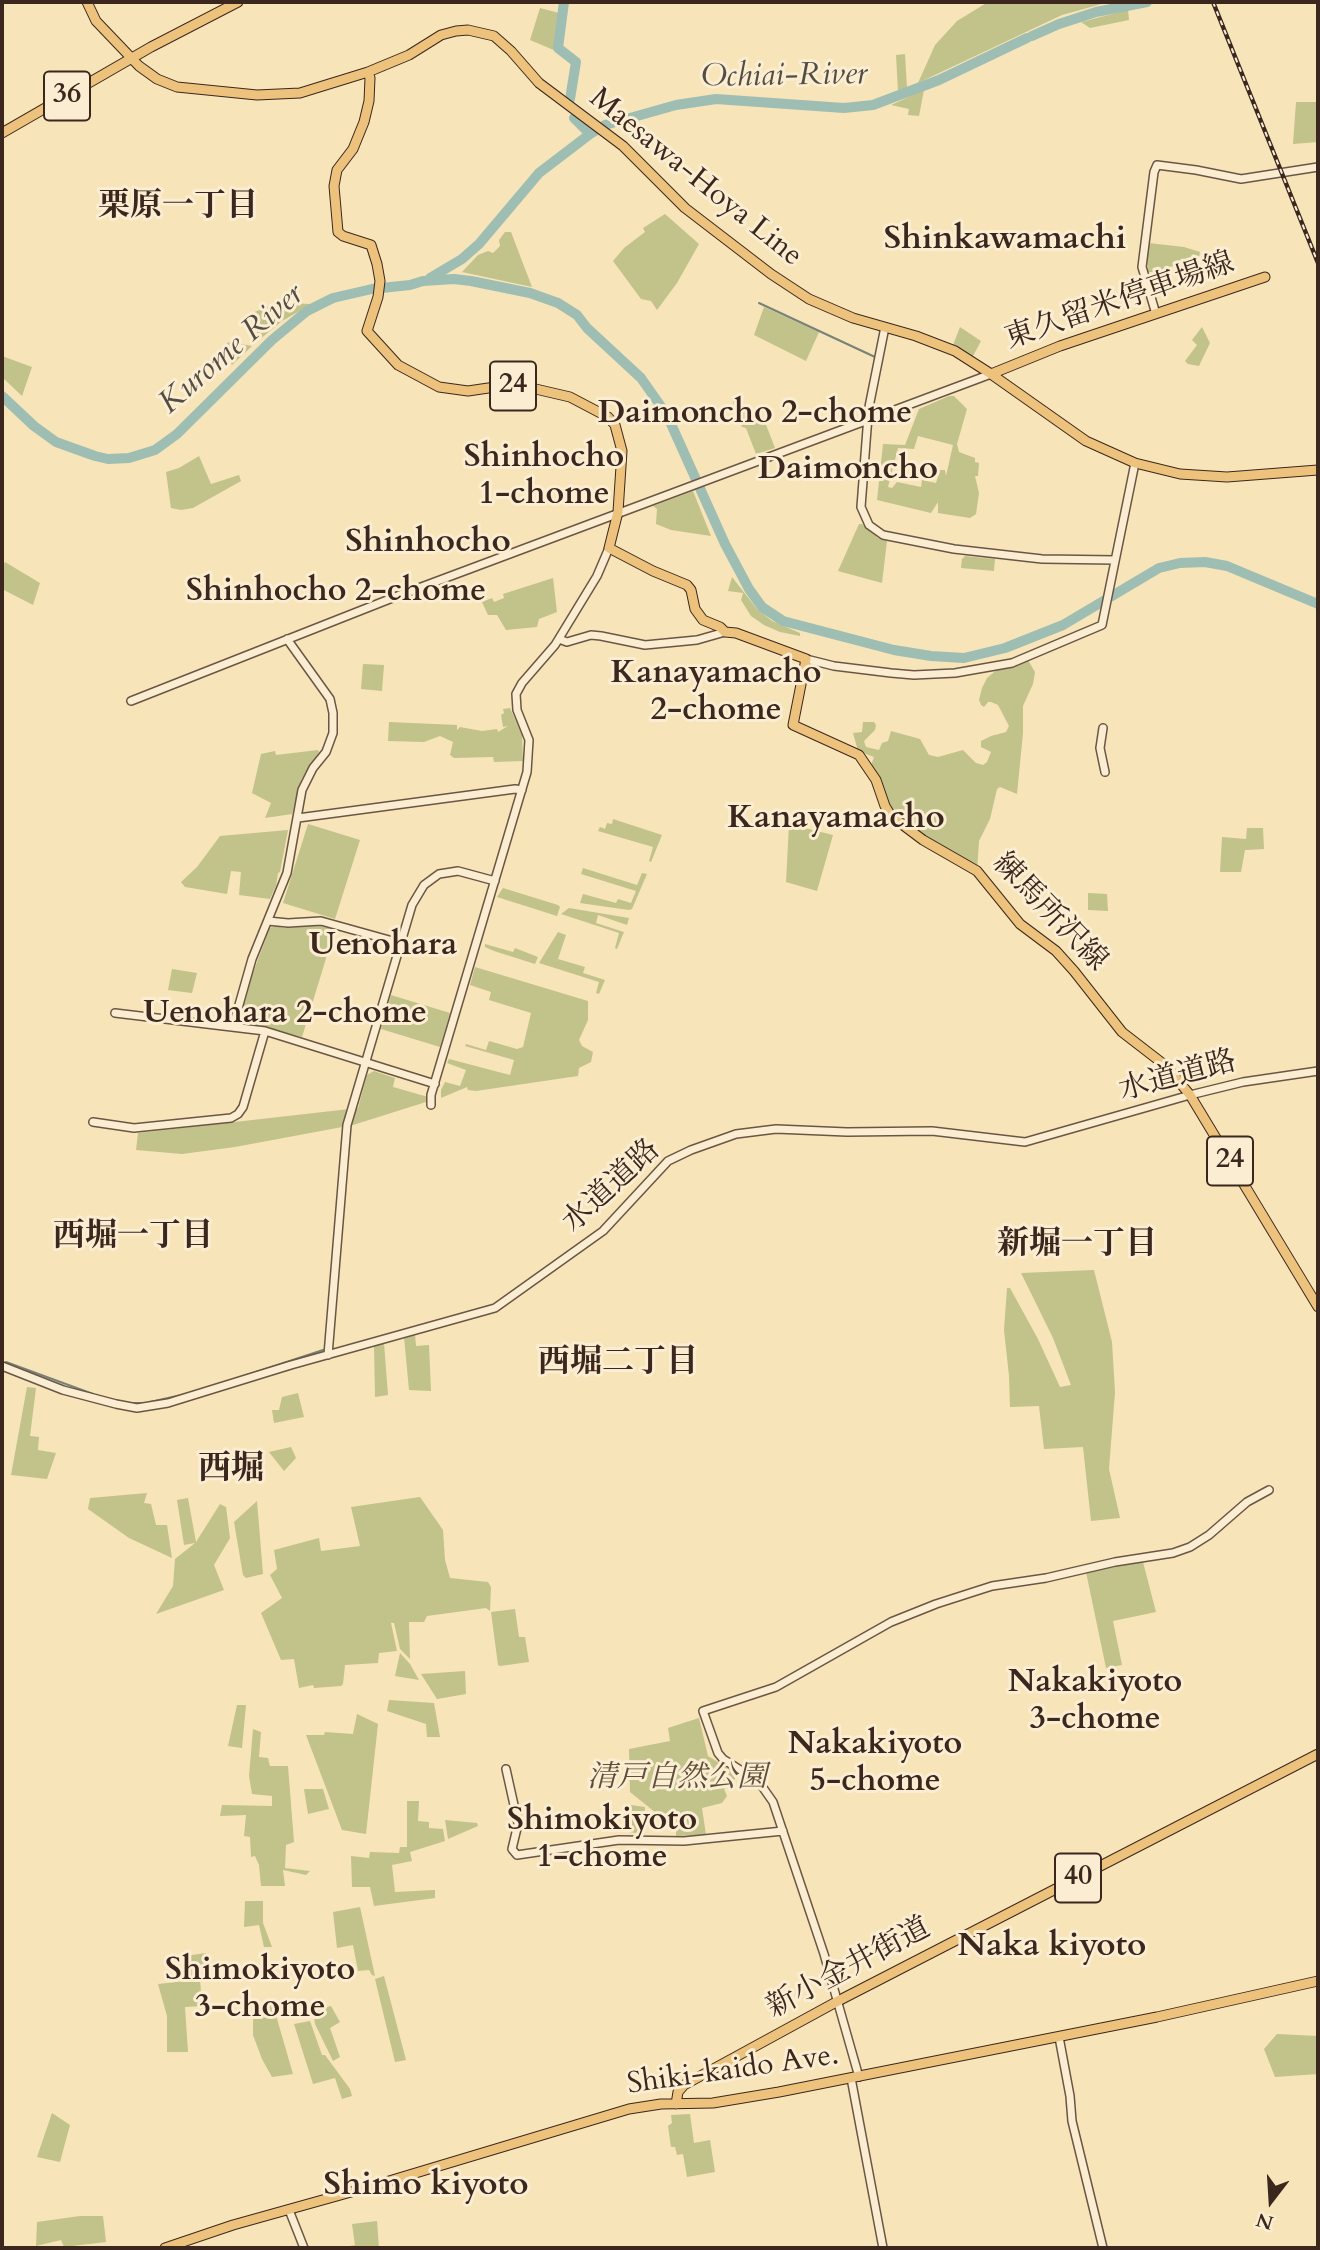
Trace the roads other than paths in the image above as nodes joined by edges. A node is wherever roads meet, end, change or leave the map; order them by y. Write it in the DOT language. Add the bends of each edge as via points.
graph roads {
  1 [pos="87,2"];
  2 [pos="239,2"];
  3 [pos="132,58"];
  4 [pos="368,72"];
  5 [pos="2,133"];
  6 [pos="1318,167"];
  7 [pos="1265,277"];
  8 [pos="1156,314"];
  9 [pos="885,327"];
  10 [pos="991,374"];
  11 [pos="868,420"];
  12 [pos="1135,463"];
  13 [pos="1318,470"];
  14 [pos="618,512"];
  15 [pos="610,548"];
  16 [pos="1115,560"];
  17 [pos="725,632"];
  18 [pos="287,639"];
  19 [pos="559,639"];
  20 [pos="806,659"];
  21 [pos="131,701"];
  22 [pos="1103,727"];
  23 [pos="1105,772"];
  24 [pos="522,790"];
  25 [pos="298,818"];
  26 [pos="495,881"];
  27 [pos="268,921"];
  28 [pos="400,943"];
  29 [pos="116,1013"];
  30 [pos="233,1026"];
  31 [pos="265,1031"];
  32 [pos="365,1063"];
  33 [pos="1318,1071"];
  34 [pos="435,1084"];
  35 [pos="1190,1095"];
  36 [pos="431,1105"];
  37 [pos="93,1122"];
  38 [pos="1318,1307"];
  39 [pos="328,1355"];
  40 [pos="2,1366"];
  41 [pos="1269,1490"];
  42 [pos="1318,1755"];
  43 [pos="506,1769"];
  44 [pos="783,1831"];
  45 [pos="1318,1981"];
  46 [pos="838,2001"];
  47 [pos="1059,2036"];
  48 [pos="855,2077"];
  49 [pos="676,2104"];
  50 [pos="289,2210"];
  51 [pos="165,2248"];
  52 [pos="304,2248"];
  53 [pos="883,2248"];
  54 [pos="1103,2248"];
  1 -- 3 [label="main road, Maesawa-Hoya Line" via="96,21"];
  2 -- 3 [label="main road"];
  3 -- 4 [label="main road, Maesawa-Hoya Line" via="153,76 177,87 257,95 300,93"];
  3 -- 5 [label="main road, 36"];
  4 -- 9 [label="main road, Maesawa-Hoya Line" via="441,35 468,30 499,40 539,83 607,133 673,198 791,289 831,309"];
  4 -- 14 [label="main road, 24" via="365,122 337,170 334,186 338,232 372,245 380,281 367,331 390,358 438,387 531,388 570,397 608,417 622,446"];
  6 -- 8 [label="street" via="1241,180 1157,165 1142,267"];
  7 -- 8 [label="main road, 東久留米停車場線"];
  8 -- 10 [label="main road, 東久留米停車場線"];
  9 -- 10 [label="main road, Maesawa-Hoya Line" via="947,348"];
  9 -- 11 [label="street"];
  10 -- 11 [label="street"];
  10 -- 12 [label="main road, Maesawa-Hoya Line" via="1086,441"];
  11 -- 14 [label="street"];
  11 -- 16 [label="street" via="861,506 869,525 880,534 954,549 1042,559"];
  12 -- 13 [label="main road, Maesawa-Hoya Line" via="1217,477"];
  12 -- 16 [label="street"];
  14 -- 15 [label="main road, 24"];
  14 -- 18 [label="street"];
  15 -- 17 [label="main road" via="687,585 697,614"];
  15 -- 19 [label="street"];
  16 -- 20 [label="street" via="1102,625 1000,667 914,675"];
  17 -- 19 [label="street" via="645,645 591,635 567,642"];
  17 -- 20 [label="main road"];
  18 -- 21 [label="street"];
  18 -- 25 [label="street" via="324,688 333,713 330,744 307,779"];
  19 -- 24 [label="street" via="516,694 529,740"];
  20 -- 35 [label="main road, 練馬所沢線 / 24" via="793,725 859,755 891,816 977,871 1020,924 1056,951 1122,1032 1154,1055"];
  22 -- 23 [label="street" via="1100,748"];
  24 -- 25 [label="street"];
  24 -- 26 [label="street"];
  25 -- 27 [label="street" via="287,873"];
  26 -- 28 [label="street" via="457,871 431,879 414,900"];
  26 -- 34 [label="street"];
  27 -- 28 [label="street" via="321,921"];
  27 -- 30 [label="street" via="245,978"];
  28 -- 32 [label="street"];
  29 -- 30 [label="street"];
  30 -- 31 [label="street"];
  31 -- 32 [label="street"];
  31 -- 37 [label="street" via="243,1107 232,1118 134,1128"];
  32 -- 34 [label="street"];
  32 -- 39 [label="street" via="346,1132"];
  33 -- 35 [label="street, 水道道路"];
  34 -- 36 [label="street"];
  35 -- 38 [label="main road, 練馬所沢線 / 24"];
  35 -- 39 [label="street, 水道道路" via="1025,1142 933,1131 776,1129 736,1134 668,1161 603,1231 501,1305"];
  39 -- 40 [label="street, 水道道路" via="150,1407 98,1400"];
  41 -- 44 [label="street" via="1190,1547 992,1586 936,1604 891,1622 776,1687 703,1710 718,1753 763,1786"];
  42 -- 46 [label="main road, 新小金井街道 / 40"];
  43 -- 44 [label="street" via="516,1807 518,1824 512,1849 517,1855 620,1840 684,1841"];
  44 -- 46 [label="street"];
  45 -- 47 [label="main road, Shiki-kaido Ave."];
  46 -- 48 [label="street"];
  46 -- 49 [label="main road, 新小金井街道 / 40" via="684,2085"];
  47 -- 48 [label="main road, Shiki-kaido Ave."];
  47 -- 54 [label="street" via="1072,2121"];
  48 -- 49 [label="main road, Shiki-kaido Ave." via="723,2102"];
  48 -- 53 [label="street"];
  49 -- 50 [label="main road, Shiki-kaido Ave." via="629,2109"];
  50 -- 51 [label="main road, Shiki-kaido Ave."];
  50 -- 52 [label="street"];
}
